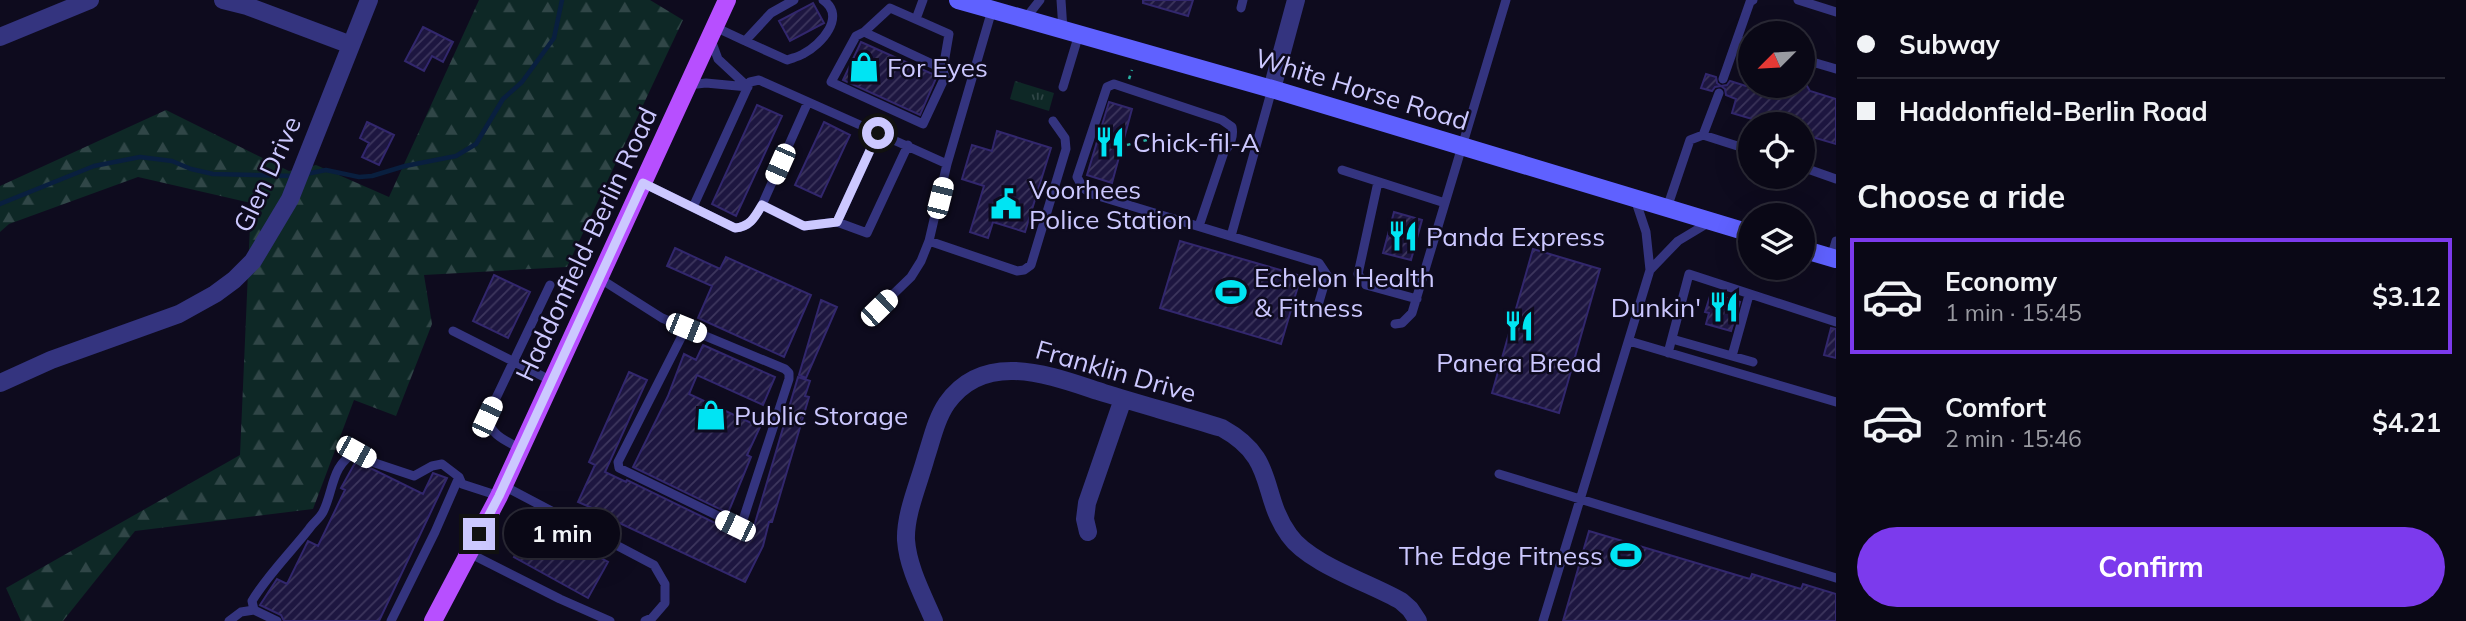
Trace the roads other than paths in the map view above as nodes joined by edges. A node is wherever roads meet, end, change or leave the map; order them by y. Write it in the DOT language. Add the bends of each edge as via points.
graph roads {
  1 [pos="90,0"];
  2 [pos="223,0"];
  3 [pos="369,0"];
  4 [pos="727,0"];
  5 [pos="794,0"];
  6 [pos="923,0"];
  7 [pos="958,0"];
  8 [pos="1040,0"];
  9 [pos="1061,0"];
  10 [pos="1296,0"];
  11 [pos="1506,0"];
  12 [pos="1753,0"];
  13 [pos="1798,0"];
  14 [pos="827,1"];
  15 [pos="992,10"];
  16 [pos="1836,12"];
  17 [pos="916,19"];
  18 [pos="1025,19"];
  19 [pos="712,32"];
  20 [pos="864,32"];
  21 [pos="1071,32"];
  22 [pos="0,37"];
  23 [pos="1737,39"];
  24 [pos="745,41"];
  25 [pos="351,45"];
  26 [pos="1815,62"];
  27 [pos="943,69"];
  28 [pos="1836,69"];
  29 [pos="1724,79"];
  30 [pos="688,85"];
  31 [pos="748,87"];
  32 [pos="1063,87"];
  33 [pos="1272,89"];
  34 [pos="1719,93"];
  35 [pos="808,102"];
  36 [pos="1053,121"];
  37 [pos="878,133"];
  38 [pos="1703,135"];
  39 [pos="908,145"];
  40 [pos="1462,146"];
  41 [pos="1738,146"];
  42 [pos="947,164"];
  43 [pos="1342,170"];
  44 [pos="1815,171"];
  45 [pos="1836,178"];
  46 [pos="1378,182"];
  47 [pos="643,183"];
  48 [pos="1635,199"];
  49 [pos="1445,203"];
  50 [pos="762,205"];
  51 [pos="692,207"];
  52 [pos="1667,208"];
  53 [pos="1710,221"];
  54 [pos="837,222"];
  55 [pos="1199,226"];
  56 [pos="1738,229"];
  57 [pos="1231,236"];
  58 [pos="929,241"];
  59 [pos="1815,251"];
  60 [pos="1834,253"];
  61 [pos="1650,270"];
  62 [pos="599,278"];
  63 [pos="550,285"];
  64 [pos="1749,295"];
  65 [pos="1417,299"];
  66 [pos="1319,302"];
  67 [pos="879,308"];
  68 [pos="1836,322"];
  69 [pos="1395,324"];
  70 [pos="686,328"];
  71 [pos="453,331"];
  72 [pos="1672,339"];
  73 [pos="1629,341"];
  74 [pos="1668,353"];
  75 [pos="1732,356"];
  76 [pos="513,362"];
  77 [pos="1753,362"];
  78 [pos="552,381"];
  79 [pos="0,383"];
  80 [pos="1123,399"];
  81 [pos="1836,402"];
  82 [pos="521,449"];
  83 [pos="1499,474"];
  84 [pos="461,481"];
  85 [pos="501,491"];
  86 [pos="1580,499"];
  87 [pos="1088,532"];
  88 [pos="469,553"];
  89 [pos="1836,578"];
  90 [pos="254,610"];
  91 [pos="229,621"];
  92 [pos="277,621"];
  93 [pos="391,621"];
  94 [pos="433,621"];
  95 [pos="609,621"];
  96 [pos="645,621"];
  97 [pos="934,621"];
  98 [pos="1418,621"];
  99 [pos="1544,621"];
  1 -- 22 [label="street"];
  2 -- 25 [label="street"];
  3 -- 25 [label="street, Glen Drive"];
  4 -- 19 [label="main road, Haddonfield-Berlin Road"];
  5 -- 24 [label="lane" via="771,13"];
  6 -- 17 [label="lane"];
  7 -- 15 [label="main road, White Horse Road"];
  8 -- 18 [label="lane"];
  9 -- 21 [label="lane"];
  10 -- 33 [label="street"];
  11 -- 40 [label="lane"];
  12 -- 23 [label="lane"];
  13 -- 16 [label="lane"];
  14 -- 24 [label="lane" via="833,17 830,29 804,54 787,60"];
  15 -- 18 [label="main road, White Horse Road"];
  15 -- 42 [label="lane"];
  17 -- 20 [label="lane" via="890,8"];
  17 -- 27 [label="lane" via="949,34"];
  18 -- 21 [label="main road, White Horse Road"];
  19 -- 24 [label="lane"];
  19 -- 30 [label="main road, Haddonfield-Berlin Road"];
  19 -- 31 [label="lane" via="718,59"];
  20 -- 27 [label="lane"];
  20 -- 27 [label="lane" via="856,36 831,82 923,124 946,77"];
  21 -- 32 [label="lane"];
  21 -- 33 [label="main road, White Horse Road"];
  23 -- 29 [label="lane"];
  25 -- 79 [label="street, Glen Drive" via="290,199 253,261 234,280 179,314"];
  26 -- 28 [label="lane"];
  30 -- 31 [label="lane"];
  30 -- 47 [label="main road, Haddonfield-Berlin Road"];
  31 -- 35 [label="lane" via="759,80"];
  31 -- 51 [label="lane"];
  33 -- 40 [label="main road, White Horse Road"];
  33 -- 57 [label="lane"];
  34 -- 38 [label="lane"];
  35 -- 37 [label="lane"];
  35 -- 50 [label="lane"];
  36 -- 58 [label="lane" via="1065,138 1066,149 1031,265 1017,271"];
  37 -- 39 [label="lane"];
  37 -- 54 [label="lane"];
  38 -- 41 [label="lane"];
  38 -- 52 [label="lane" via="1690,139"];
  39 -- 42 [label="lane"];
  39 -- 54 [label="lane" via="867,233"];
  40 -- 48 [label="main road, White Horse Road"];
  40 -- 49 [label="lane"];
  42 -- 58 [label="lane"];
  43 -- 46 [label="lane"];
  44 -- 45 [label="lane"];
  46 -- 49 [label="lane"];
  46 -- 65 [label="lane" via="1358,274 1366,285"];
  47 -- 51 [label="lane"];
  47 -- 62 [label="main road, Haddonfield-Berlin Road"];
  48 -- 52 [label="main road, White Horse Road"];
  48 -- 61 [label="lane" via="1646,232"];
  49 -- 65 [label="lane"];
  50 -- 51 [label="lane" via="751,223 742,228"];
  50 -- 54 [label="lane" via="804,226"];
  52 -- 53 [label="main road, White Horse Road"];
  53 -- 56 [label="main road, White Horse Road"];
  53 -- 61 [label="lane" via="1678,241"];
  55 -- 55 [label="lane" via="1233,133 1229,123 1114,84 1104,90 1077,177 1085,190"];
  55 -- 57 [label="lane"];
  57 -- 66 [label="lane" via="1319,263 1327,275"];
  58 -- 67 [label="lane" via="911,276"];
  59 -- 60 [label="main road"];
  61 -- 73 [label="lane"];
  62 -- 70 [label="lane"];
  62 -- 78 [label="main road, Haddonfield-Berlin Road"];
  63 -- 76 [label="lane"];
  64 -- 68 [label="lane"];
  64 -- 72 [label="lane" via="1689,274"];
  64 -- 75 [label="lane"];
  65 -- 69 [label="lane" via="1408,319"];
  70 -- 70 [label="lane" via="789,373 739,526 618,466"];
  71 -- 76 [label="lane"];
  72 -- 74 [label="lane"];
  72 -- 75 [label="lane"];
  73 -- 74 [label="lane"];
  73 -- 86 [label="lane"];
  74 -- 81 [label="lane"];
  75 -- 77 [label="lane"];
  76 -- 78 [label="lane"];
  76 -- 82 [label="lane" via="487,417 495,435"];
  78 -- 82 [label="main road, Haddonfield-Berlin Road"];
  80 -- 87 [label="street" via="1087,503"];
  80 -- 97 [label="street, Franklin Drive" via="1029,371 1007,370 974,379 947,402 927,455 906,538 909,561"];
  80 -- 98 [label="street, Franklin Drive" via="1237,436 1257,457 1277,513 1305,552 1401,601"];
  82 -- 85 [label="main road, Haddonfield-Berlin Road"];
  83 -- 86 [label="lane"];
  84 -- 85 [label="lane"];
  84 -- 90 [label="lane" via="442,464 414,476 356,452 344,458 323,512 261,586 251,601"];
  84 -- 93 [label="lane"];
  85 -- 88 [label="main road, Haddonfield-Berlin Road"];
  85 -- 96 [label="lane" via="654,565 665,584 665,603"];
  86 -- 89 [label="lane"];
  86 -- 99 [label="lane"];
  88 -- 94 [label="main road, Haddonfield-Berlin Road"];
  88 -- 95 [label="lane"];
  90 -- 91 [label="lane"];
  90 -- 92 [label="lane"];
}
